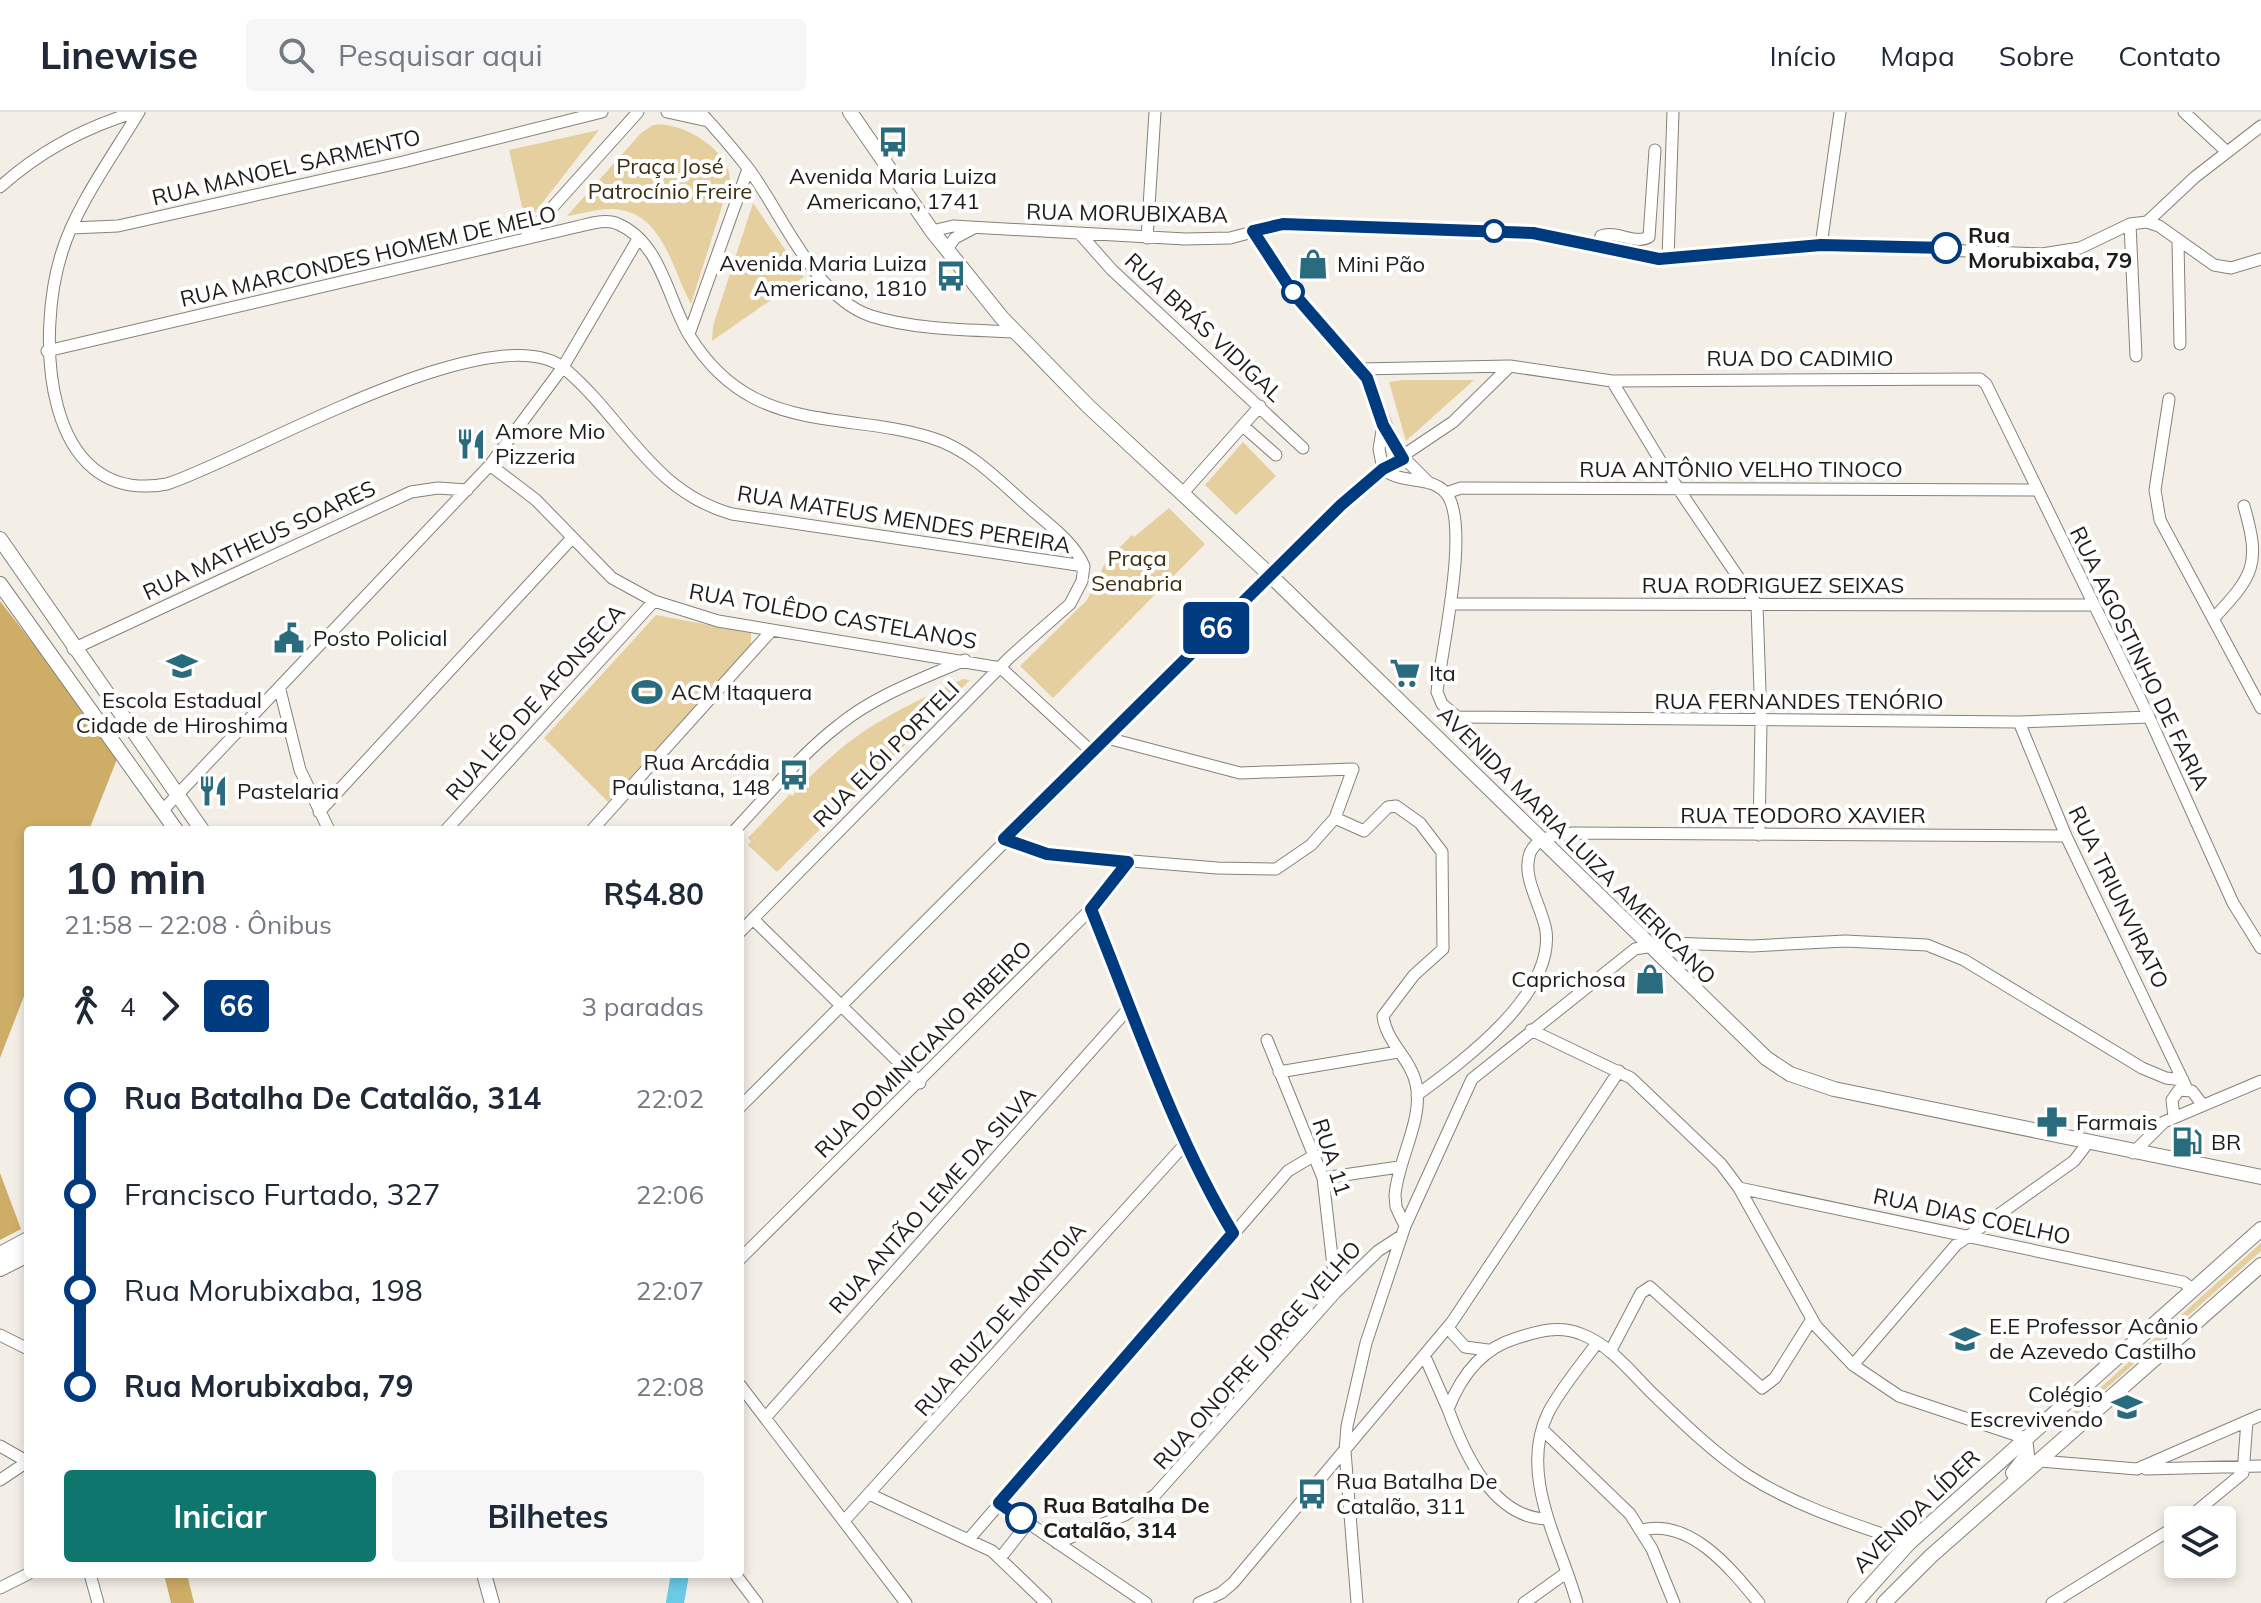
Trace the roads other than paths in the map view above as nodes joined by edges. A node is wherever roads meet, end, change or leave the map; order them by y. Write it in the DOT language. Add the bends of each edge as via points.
graph roads {
  1 [pos="138,112"];
  2 [pos="602,112"];
  3 [pos="638,112"];
  4 [pos="667,112"];
  5 [pos="850,112"];
  6 [pos="1155,112"];
  7 [pos="1673,112"];
  8 [pos="1840,112"];
  9 [pos="2184,112"];
  10 [pos="704,117"];
  11 [pos="2261,126"];
  12 [pos="1655,150"];
  13 [pos="2227,152"];
  14 [pos="748,169"];
  15 [pos="0,187"];
  16 [pos="553,208"];
  17 [pos="2147,222"];
  18 [pos="2130,224"];
  19 [pos="71,228"];
  20 [pos="974,228"];
  21 [pos="932,231"];
  22 [pos="1253,231"];
  23 [pos="559,232"];
  24 [pos="1080,234"];
  25 [pos="1147,238"];
  26 [pos="524,239"];
  27 [pos="638,239"];
  28 [pos="2178,241"];
  29 [pos="1821,245"];
  30 [pos="1599,247"];
  31 [pos="947,249"];
  32 [pos="1668,259"];
  33 [pos="2261,259"];
  34 [pos="1002,318"];
  35 [pos="986,331"];
  36 [pos="1016,332"];
  37 [pos="689,334"];
  38 [pos="2180,344"];
  39 [pos="47,351"];
  40 [pos="2136,356"];
  41 [pos="1510,366"];
  42 [pos="563,367"];
  43 [pos="1359,369"];
  44 [pos="1612,381"];
  45 [pos="1986,384"];
  46 [pos="2169,399"];
  47 [pos="1260,406"];
  48 [pos="1383,425"];
  49 [pos="1243,426"];
  50 [pos="1303,448"];
  51 [pos="1276,455"];
  52 [pos="1403,459"];
  53 [pos="490,465"];
  54 [pos="1383,469"];
  55 [pos="1430,483"];
  56 [pos="1680,488"];
  57 [pos="467,490"];
  58 [pos="2036,490"];
  59 [pos="1446,493"];
  60 [pos="1182,494"];
  61 [pos="2244,506"];
  62 [pos="572,538"];
  63 [pos="0,539"];
  64 [pos="1084,566"];
  65 [pos="1270,575"];
  66 [pos="0,584"];
  67 [pos="654,601"];
  68 [pos="1451,604"];
  69 [pos="1757,605"];
  70 [pos="2094,605"];
  71 [pos="2213,619"];
  72 [pos="772,630"];
  73 [pos="73,649"];
  74 [pos="965,659"];
  75 [pos="1001,668"];
  76 [pos="280,690"];
  77 [pos="2261,708"];
  78 [pos="2149,717"];
  79 [pos="1761,721"];
  80 [pos="2019,722"];
  81 [pos="1107,738"];
  82 [pos="1092,752"];
  83 [pos="180,795"];
  84 [pos="163,810"];
  85 [pos="319,812"];
  86 [pos="1335,818"];
  87 [pos="173,826"];
  88 [pos="199,826"];
  89 [pos="327,826"];
  90 [pos="450,826"];
  91 [pos="596,826"];
  92 [pos="739,826"];
  93 [pos="1759,835"];
  94 [pos="2066,836"];
  95 [pos="1004,839"];
  96 [pos="1541,840"];
  97 [pos="1128,862"];
  98 [pos="1091,909"];
  99 [pos="753,919"];
  100 [pos="744,928"];
  101 [pos="1647,946"];
  102 [pos="2261,948"];
  103 [pos="840,1003"];
  104 [pos="1129,1008"];
  105 [pos="1531,1030"];
  106 [pos="1267,1040"];
  107 [pos="1398,1052"];
  108 [pos="1619,1071"];
  109 [pos="1279,1072"];
  110 [pos="2261,1081"];
  111 [pos="920,1083"];
  112 [pos="2185,1084"];
  113 [pos="1417,1095"];
  114 [pos="744,1103"];
  115 [pos="2202,1104"];
  116 [pos="2174,1117"];
  117 [pos="1186,1143"];
  118 [pos="2087,1144"];
  119 [pos="2133,1153"];
  120 [pos="1313,1156"];
  121 [pos="1399,1167"];
  122 [pos="2261,1177"];
  123 [pos="1323,1178"];
  124 [pos="1739,1188"];
  125 [pos="2261,1229"];
  126 [pos="1403,1231"];
  127 [pos="1233,1233"];
  128 [pos="1968,1235"];
  129 [pos="24,1241"];
  130 [pos="0,1254"];
  131 [pos="744,1255"];
  132 [pos="24,1257"];
  133 [pos="2261,1265"];
  134 [pos="0,1269"];
  135 [pos="2194,1290"];
  136 [pos="1336,1292"];
  137 [pos="1812,1319"];
  138 [pos="1448,1328"];
  139 [pos="0,1335"];
  140 [pos="1597,1343"];
  141 [pos="24,1347"];
  142 [pos="1488,1350"];
  143 [pos="1610,1352"];
  144 [pos="1425,1357"];
  145 [pos="1853,1365"];
  146 [pos="744,1390"];
  147 [pos="1448,1409"];
  148 [pos="2261,1415"];
  149 [pos="765,1418"];
  150 [pos="2247,1421"];
  151 [pos="1543,1430"];
  152 [pos="2025,1438"];
  153 [pos="0,1446"];
  154 [pos="1345,1451"];
  155 [pos="24,1460"];
  156 [pos="2040,1461"];
  157 [pos="24,1465"];
  158 [pos="2245,1466"];
  159 [pos="2261,1466"];
  160 [pos="2137,1469"];
  161 [pos="0,1480"];
  162 [pos="869,1494"];
  163 [pos="999,1503"];
  164 [pos="2203,1506"];
  165 [pos="1547,1519"];
  166 [pos="844,1521"];
  167 [pos="1028,1523"];
  168 [pos="1642,1530"];
  169 [pos="1956,1534"];
  170 [pos="2164,1534"];
  171 [pos="969,1539"];
  172 [pos="1057,1543"];
  173 [pos="1909,1543"];
  174 [pos="1001,1557"];
  175 [pos="1566,1573"];
  176 [pos="24,1576"];
  177 [pos="91,1578"];
  178 [pos="485,1578"];
  179 [pos="738,1578"];
  180 [pos="0,1588"];
  181 [pos="95,1602"];
  182 [pos="492,1603"];
  183 [pos="757,1603"];
  184 [pos="906,1603"];
  185 [pos="1046,1603"];
  186 [pos="1146,1603"];
  187 [pos="1199,1603"];
  188 [pos="1357,1603"];
  189 [pos="1524,1603"];
  190 [pos="1577,1603"];
  191 [pos="1674,1603"];
  192 [pos="1759,1603"];
  193 [pos="1855,1603"];
  194 [pos="1884,1603"];
  195 [pos="2052,1603"];
  1 -- 15 [label="street" via="79,132"];
  1 -- 19 [label="street, RUA MATEUS MENDES PEREIRA"];
  2 -- 19 [label="street, RUA MANOEL SARMENTO" via="118,226"];
  3 -- 16 [label="street"];
  4 -- 10 [label="street"];
  5 -- 21 [label="main road, AVENIDA MARIA LUIZA AMERICANO"];
  6 -- 25 [label="street"];
  7 -- 32 [label="street"];
  8 -- 29 [label="street"];
  9 -- 13 [label="street"];
  10 -- 14 [label="street"];
  11 -- 13 [label="street"];
  12 -- 30 [label="street" via="1649,237 1607,234 1601,236"];
  13 -- 17 [label="street"];
  14 -- 35 [label="street" via="816,271 854,308 872,316"];
  14 -- 37 [label="street"];
  16 -- 23 [label="street"];
  16 -- 26 [label="street"];
  17 -- 18 [label="street, RUA MORUBIXABA"];
  17 -- 28 [label="street"];
  18 -- 29 [label="street, RUA MORUBIXABA" via="2080,248 2042,254"];
  18 -- 40 [label="street"];
  19 -- 39 [label="street, RUA MATEUS MENDES PEREIRA" via="55,277"];
  20 -- 21 [label="street, RUA MORUBIXABA"];
  20 -- 24 [label="street, RUA MORUBIXABA"];
  20 -- 31 [label="street"];
  21 -- 31 [label="main road, AVENIDA MARIA LUIZA AMERICANO"];
  22 -- 25 [label="street, RUA MORUBIXABA" via="1230,238"];
  22 -- 30 [label="street, RUA MORUBIXABA" via="1283,224 1533,233"];
  22 -- 43 [label="street" via="1294,294"];
  23 -- 26 [label="street, RUA MARCONDES HOMEM DE MELO"];
  23 -- 27 [label="street, RUA MARCONDES HOMEM DE MELO" via="610,222"];
  24 -- 25 [label="street, RUA MORUBIXABA"];
  24 -- 47 [label="street, RUA BRÁS VIDIGAL"];
  26 -- 39 [label="street, RUA MARCONDES HOMEM DE MELO"];
  27 -- 37 [label="street" via="660,270"];
  27 -- 42 [label="street"];
  28 -- 33 [label="street" via="2214,265 2231,268"];
  28 -- 38 [label="street"];
  29 -- 32 [label="street, RUA MORUBIXABA"];
  30 -- 32 [label="street, RUA MORUBIXABA"];
  31 -- 34 [label="main road, AVENIDA MARIA LUIZA AMERICANO"];
  34 -- 35 [label="street"];
  34 -- 36 [label="main road, AVENIDA MARIA LUIZA AMERICANO"];
  35 -- 36 [label="street"];
  36 -- 60 [label="main road, AVENIDA MARIA LUIZA AMERICANO"];
  37 -- 64 [label="street" via="721,375 756,399 782,410 935,438 980,463 1060,535"];
  39 -- 42 [label="street, RUA MATEUS MENDES PEREIRA" via="55,398 78,451 102,474 149,487 180,480 315,417 457,364 522,354"];
  41 -- 43 [label="street, RUA DO CADIMIO"];
  41 -- 44 [label="street, RUA DO CADIMIO"];
  41 -- 52 [label="street" via="1453,422"];
  42 -- 53 [label="street"];
  42 -- 64 [label="street, RUA MATEUS MENDES PEREIRA" via="662,475 710,508"];
  43 -- 48 [label="street" via="1374,392"];
  44 -- 45 [label="street, RUA DO CADIMIO" via="1977,377"];
  44 -- 56 [label="street"];
  45 -- 58 [label="street, RUA AGOSTINHO DE FARIA"];
  46 -- 71 [label="street" via="2156,504"];
  47 -- 49 [label="street"];
  47 -- 50 [label="street, RUA BRÁS VIDIGAL"];
  48 -- 52 [label="street"];
  48 -- 54 [label="street"];
  49 -- 51 [label="street"];
  49 -- 60 [label="street"];
  52 -- 54 [label="street"];
  52 -- 55 [label="street"];
  53 -- 57 [label="street"];
  53 -- 62 [label="street, RUA TOLÊDO CASTELANOS" via="536,500"];
  54 -- 55 [label="street" via="1403,480"];
  54 -- 65 [label="street"];
  55 -- 59 [label="street"];
  56 -- 58 [label="street, RUA ANTÔNIO VELHO TINOCO"];
  56 -- 59 [label="street, RUA ANTÔNIO VELHO TINOCO" via="1461,488"];
  56 -- 69 [label="street"];
  57 -- 73 [label="street, RUA MATHEUS SOARES" via="411,492"];
  57 -- 76 [label="street"];
  58 -- 70 [label="street, RUA AGOSTINHO DE FARIA"];
  59 -- 68 [label="street" via="1453,508"];
  60 -- 65 [label="main road, AVENIDA MARIA LUIZA AMERICANO"];
  61 -- 71 [label="street" via="2257,548 2254,563"];
  62 -- 67 [label="street, RUA TOLÊDO CASTELANOS" via="612,578"];
  62 -- 85 [label="street"];
  63 -- 73 [label="main road"];
  64 -- 75 [label="street, RUA ELÓI PORTELI" via="1070,604"];
  65 -- 81 [label="street"];
  65 -- 96 [label="main road, AVENIDA MARIA LUIZA AMERICANO"];
  66 -- 84 [label="main road"];
  67 -- 72 [label="street, RUA TOLÊDO CASTELANOS" via="689,614"];
  67 -- 90 [label="street, RUA LÉO DE AFONSECA"];
  68 -- 69 [label="street, RUA RODRIGUEZ SEIXAS"];
  68 -- 79 [label="street, RUA FERNANDES TENÓRIO" via="1437,692 1450,713 1465,719"];
  69 -- 70 [label="street, RUA RODRIGUEZ SEIXAS"];
  69 -- 79 [label="street"];
  70 -- 78 [label="street, RUA AGOSTINHO DE FARIA"];
  71 -- 77 [label="street"];
  72 -- 74 [label="street, RUA TOLÊDO CASTELANOS"];
  72 -- 91 [label="street"];
  73 -- 83 [label="main road"];
  74 -- 75 [label="street, RUA TOLÊDO CASTELANOS"];
  74 -- 92 [label="street" via="883,696 840,724"];
  75 -- 82 [label="street, RUA TOLÊDO CASTELANOS"];
  75 -- 99 [label="street, RUA ELÓI PORTELI"];
  76 -- 83 [label="street"];
  76 -- 85 [label="street" via="300,770"];
  78 -- 80 [label="street, RUA FERNANDES TENÓRIO"];
  78 -- 102 [label="street, RUA AGOSTINHO DE FARIA" via="2233,903"];
  79 -- 80 [label="street, RUA FERNANDES TENÓRIO"];
  79 -- 93 [label="street"];
  80 -- 94 [label="street, RUA TRIUNVIRATO"];
  81 -- 82 [label="street"];
  81 -- 86 [label="street" via="1240,773 1353,769"];
  82 -- 95 [label="street"];
  83 -- 84 [label="street"];
  83 -- 88 [label="main road"];
  84 -- 87 [label="main road"];
  85 -- 89 [label="street"];
  86 -- 97 [label="street" via="1311,845 1276,869"];
  86 -- 107 [label="street" via="1364,831 1388,807 1396,806 1420,823 1442,852 1443,949 1414,975 1383,1016"];
  93 -- 94 [label="street, RUA TEODORO XAVIER"];
  93 -- 96 [label="street, RUA TEODORO XAVIER" via="1573,833"];
  94 -- 112 [label="street, RUA TRIUNVIRATO"];
  95 -- 97 [label="street" via="1047,854"];
  95 -- 103 [label="street"];
  96 -- 101 [label="main road, AVENIDA MARIA LUIZA AMERICANO"];
  96 -- 113 [label="street" via="1529,859 1546,933 1534,982 1505,1020"];
  97 -- 98 [label="street, RUA DOMINICIANO RIBEIRO"];
  98 -- 104 [label="street"];
  98 -- 111 [label="street, RUA DOMINICIANO RIBEIRO"];
  99 -- 100 [label="street, RUA ELÓI PORTELI"];
  99 -- 103 [label="street"];
  101 -- 105 [label="street" via="1623,957"];
  101 -- 112 [label="street" via="1845,941 1927,945 1964,960 2142,1068"];
  101 -- 118 [label="main road, AVENIDA MARIA LUIZA AMERICANO" via="1766,1058 1790,1074 1834,1089"];
  103 -- 111 [label="street"];
  103 -- 114 [label="street"];
  104 -- 117 [label="street"];
  104 -- 149 [label="street, RUA ANTÃO LEME DA SILVA"];
  105 -- 108 [label="street"];
  105 -- 126 [label="street" via="1469,1084"];
  106 -- 109 [label="street, RUA 11"];
  107 -- 109 [label="street"];
  107 -- 113 [label="street" via="1414,1076"];
  108 -- 124 [label="street" via="1697,1139"];
  108 -- 138 [label="street"];
  109 -- 120 [label="street, RUA 11"];
  110 -- 115 [label="street"];
  111 -- 131 [label="street, RUA DOMINICIANO RIBEIRO"];
  112 -- 115 [label="street"];
  112 -- 116 [label="street" via="2173,1096"];
  113 -- 121 [label="street"];
  115 -- 116 [label="street"];
  116 -- 119 [label="street" via="2151,1131"];
  117 -- 127 [label="street"];
  117 -- 162 [label="street, RUA RUIZ DE MONTOIA"];
  118 -- 119 [label="main road, AVENIDA MARIA LUIZA AMERICANO"];
  118 -- 128 [label="street" via="2074,1161"];
  119 -- 122 [label="main road, AVENIDA MARIA LUIZA AMERICANO"];
  120 -- 123 [label="street, RUA 11"];
  120 -- 127 [label="street" via="1288,1171"];
  121 -- 123 [label="street"];
  121 -- 126 [label="street" via="1396,1207"];
  123 -- 136 [label="street, RUA 11"];
  124 -- 128 [label="street, RUA DIAS COELHO"];
  124 -- 137 [label="street"];
  125 -- 135 [label="main road, AVENIDA LÍDER"];
  126 -- 136 [label="street, RUA ONOFRE JORGE VELHO"];
  126 -- 154 [label="street" via="1357,1375"];
  127 -- 163 [label="street"];
  128 -- 135 [label="street, RUA DIAS COELHO" via="2183,1282"];
  128 -- 145 [label="street"];
  129 -- 130 [label="main road"];
  132 -- 134 [label="main road"];
  133 -- 156 [label="main road, AVENIDA LÍDER"];
  135 -- 152 [label="main road, AVENIDA LÍDER"];
  136 -- 172 [label="street, RUA ONOFRE JORGE VELHO" via="1155,1495 1125,1515"];
  137 -- 143 [label="street" via="1775,1378 1762,1388 1650,1287 1641,1293"];
  137 -- 145 [label="street"];
  138 -- 142 [label="street" via="1465,1347"];
  138 -- 144 [label="street"];
  139 -- 141 [label="street"];
  140 -- 142 [label="street" via="1552,1329"];
  140 -- 143 [label="street"];
  140 -- 151 [label="street"];
  142 -- 147 [label="street"];
  143 -- 173 [label="street" via="1747,1475 1794,1501"];
  144 -- 147 [label="street"];
  144 -- 154 [label="street"];
  145 -- 152 [label="street" via="1899,1396"];
  146 -- 149 [label="street"];
  147 -- 165 [label="street" via="1471,1459 1502,1501 1527,1518"];
  148 -- 150 [label="street"];
  149 -- 166 [label="street"];
  150 -- 158 [label="street"];
  150 -- 160 [label="street"];
  151 -- 165 [label="street" via="1539,1461"];
  151 -- 168 [label="street" via="1615,1497"];
  152 -- 169 [label="main road" via="2029,1449 2023,1463 1966,1516"];
  152 -- 173 [label="main road, AVENIDA LÍDER"];
  153 -- 155 [label="street"];
  154 -- 187 [label="street" via="1233,1583"];
  154 -- 188 [label="street"];
  156 -- 160 [label="street"];
  156 -- 169 [label="main road, AVENIDA LÍDER"];
  157 -- 161 [label="street"];
  158 -- 159 [label="street"];
  158 -- 160 [label="street"];
  158 -- 164 [label="street"];
  162 -- 166 [label="street, RUA RUIZ DE MONTOIA"];
  162 -- 171 [label="street"];
  163 -- 167 [label="street"];
  163 -- 171 [label="street"];
  165 -- 175 [label="street"];
  166 -- 184 [label="street"];
  167 -- 172 [label="street"];
  167 -- 174 [label="street"];
  168 -- 191 [label="street"];
  168 -- 192 [label="street" via="1667,1528 1694,1540"];
  169 -- 194 [label="main road, AVENIDA LÍDER"];
  170 -- 195 [label="street"];
  171 -- 174 [label="street"];
  172 -- 186 [label="street"];
  173 -- 193 [label="main road, AVENIDA LÍDER"];
  174 -- 185 [label="street"];
  175 -- 189 [label="street"];
  175 -- 190 [label="street"];
  176 -- 180 [label="street"];
  177 -- 181 [label="street"];
  178 -- 182 [label="main road"];
  179 -- 183 [label="street"];
}
